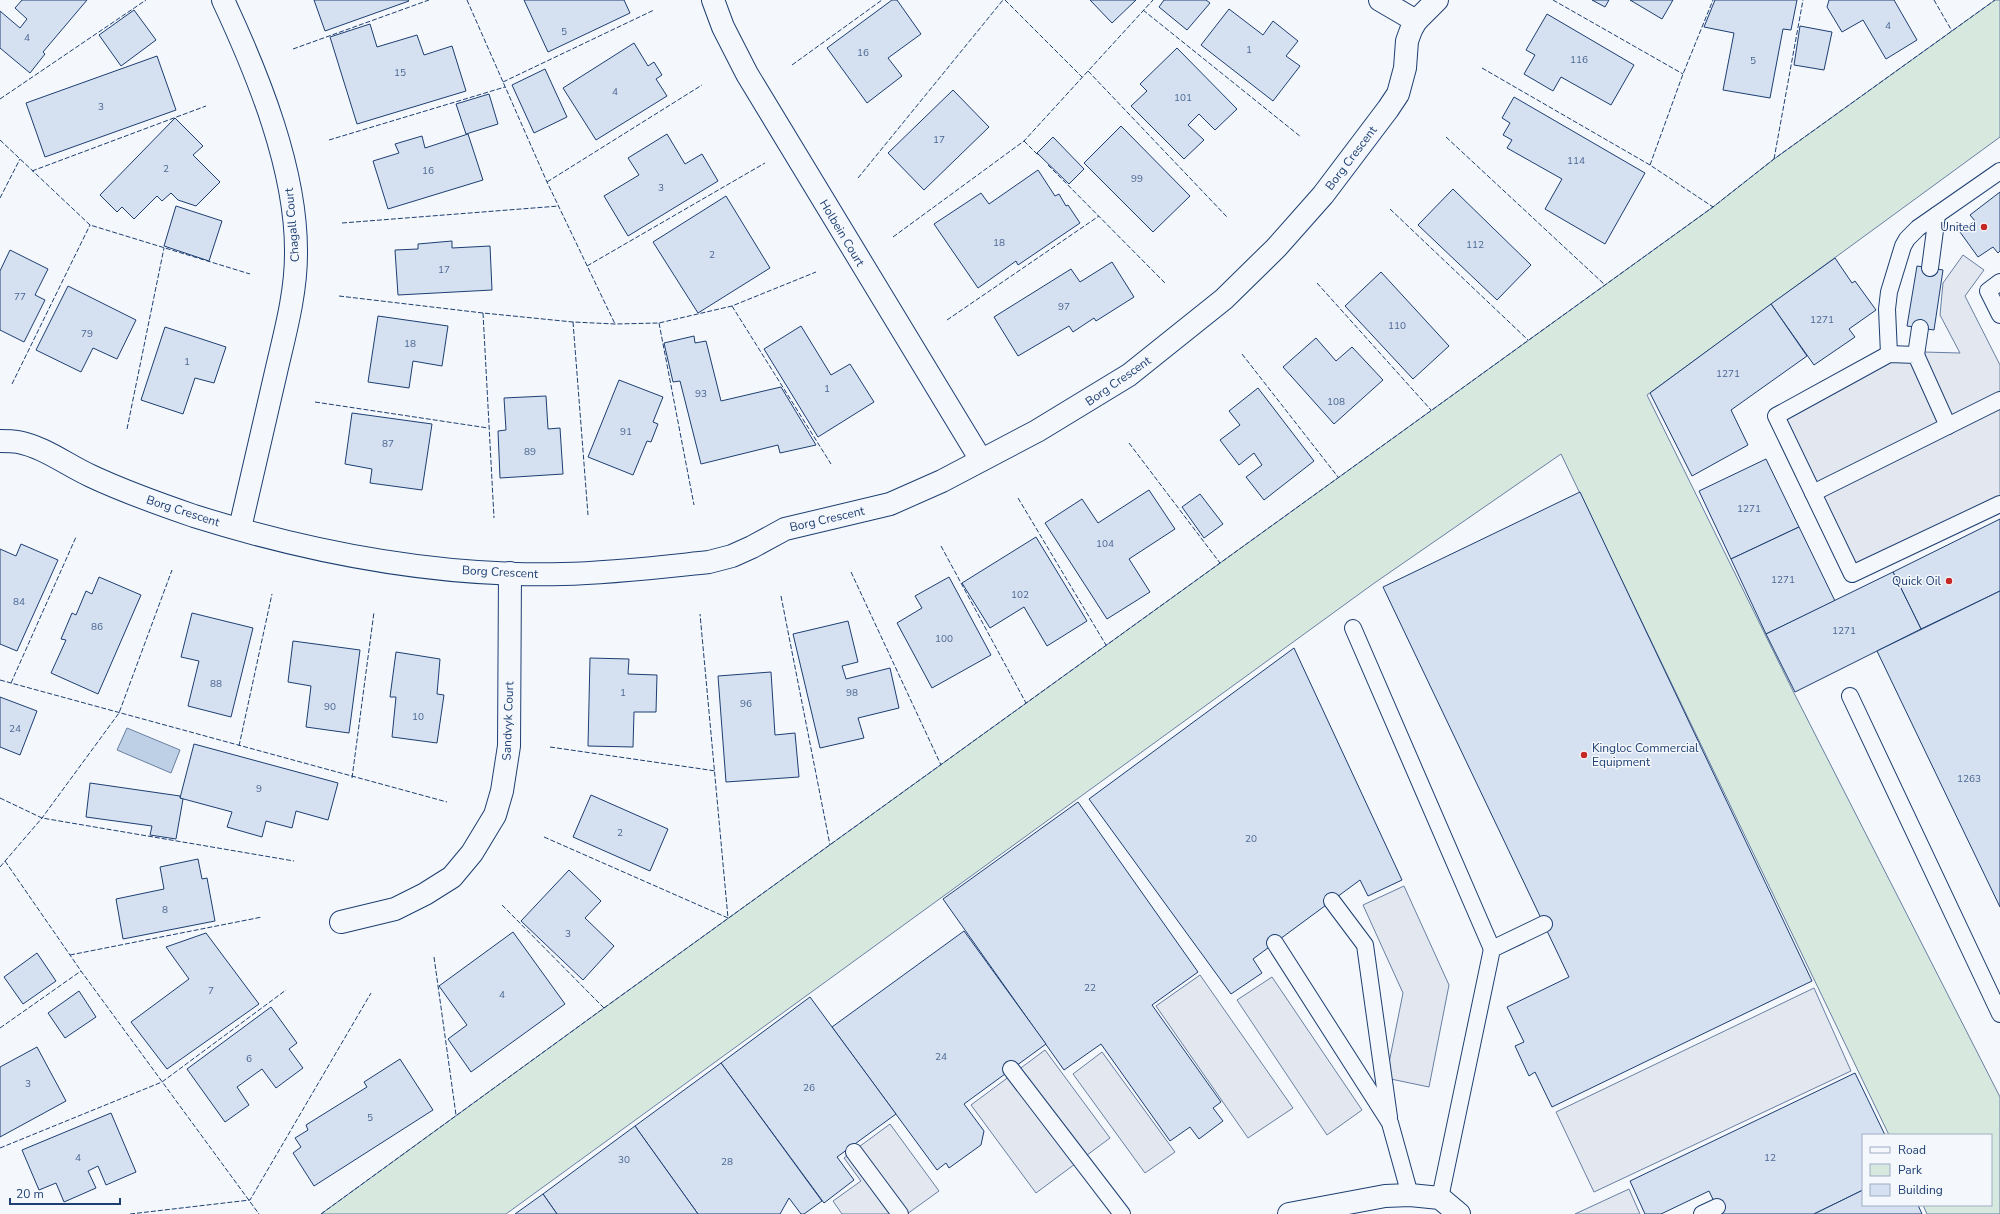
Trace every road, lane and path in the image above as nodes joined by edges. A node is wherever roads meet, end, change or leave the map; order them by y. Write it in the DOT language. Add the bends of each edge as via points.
graph roads {
  1 [pos="223,0"];
  2 [pos="713,0"];
  3 [pos="1380,0"];
  4 [pos="1437,0"];
  5 [pos="1416,21"];
  6 [pos="2000,171"];
  7 [pos="1938,215"];
  8 [pos="1930,268"];
  9 [pos="2000,282"];
  10 [pos="2000,315"];
  11 [pos="1920,328"];
  12 [pos="1889,354"];
  13 [pos="1916,355"];
  14 [pos="2000,400"];
  15 [pos="1948,426"];
  16 [pos="0,441"];
  17 [pos="981,460"];
  18 [pos="1813,493"];
  19 [pos="2000,504"];
  20 [pos="240,528"];
  21 [pos="510,574"];
  22 [pos="1353,628"];
  23 [pos="1850,696"];
  24 [pos="1332,901"];
  25 [pos="341,922"];
  26 [pos="1544,924"];
  27 [pos="1275,943"];
  28 [pos="1492,949"];
  29 [pos="2000,1014"];
  30 [pos="1011,1069"];
  31 [pos="1390,1123"];
  32 [pos="854,1152"];
  33 [pos="1410,1195"];
  34 [pos="1440,1198"];
  35 [pos="1717,1207"];
  36 [pos="900,1214"];
  37 [pos="1122,1214"];
  38 [pos="1289,1214"];
  39 [pos="1459,1214"];
  40 [pos="1702,1214"];
  1 -- 20 [label="street, Chagall Court" via="278,138 288,183 296,253 293,298"];
  2 -- 17 [label="street, Holbein Court" via="746,74"];
  3 -- 5 [label="street"];
  4 -- 5 [label="street, Borg Crescent"];
  5 -- 17 [label="street, Borg Crescent" via="1407,41 1402,82 1391,104 1323,195 1276,248 1224,299 1130,375 1051,424"];
  6 -- 7 [label="lane"];
  7 -- 8 [label="lane"];
  7 -- 12 [label="lane" via="1907,239 1900,255 1887,299"];
  9 -- 10 [label="lane" via="1988,291"];
  11 -- 13 [label="lane"];
  12 -- 13 [label="lane"];
  12 -- 18 [label="lane" via="1776,416"];
  13 -- 15 [label="lane"];
  14 -- 15 [label="lane"];
  15 -- 18 [label="lane"];
  16 -- 20 [label="street, Borg Crescent" via="37,447 118,489"];
  17 -- 21 [label="street, Borg Crescent" via="890,504 785,529 732,556 709,562 564,574"];
  18 -- 19 [label="lane" via="1852,574"];
  20 -- 21 [label="street, Borg Crescent" via="386,561"];
  21 -- 25 [label="street, Sandvyk Court" via="509,746 502,791 495,815 472,853 452,877 395,909"];
  22 -- 28 [label="lane"];
  23 -- 29 [label="lane"];
  24 -- 31 [label="lane" via="1365,945"];
  26 -- 28 [label="lane"];
  27 -- 31 [label="lane"];
  28 -- 34 [label="lane"];
  30 -- 37 [label="lane"];
  31 -- 33 [label="lane"];
  32 -- 36 [label="lane"];
  33 -- 34 [label="street"];
  33 -- 38 [label="street" via="1385,1196"];
  34 -- 39 [label="street"];
  35 -- 40 [label="lane"];
}
